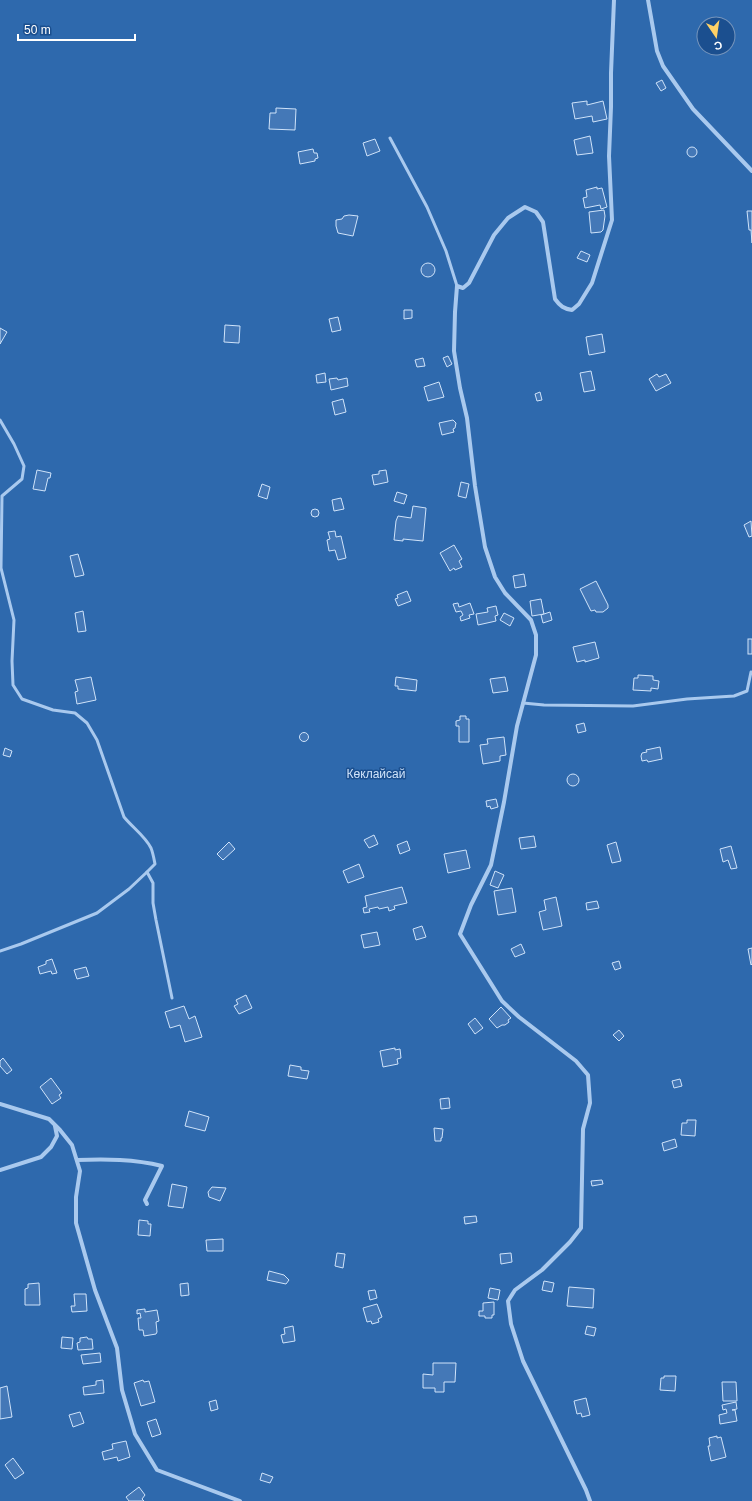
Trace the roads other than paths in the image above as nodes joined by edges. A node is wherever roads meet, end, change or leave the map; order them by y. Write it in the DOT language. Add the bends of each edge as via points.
graph roads {
  1 [pos="614,0"];
  2 [pos="648,0"];
  3 [pos="390,138"];
  4 [pos="752,171"];
  5 [pos="457,286"];
  6 [pos="0,420"];
  7 [pos="751,672"];
  8 [pos="523,703"];
  9 [pos="147,872"];
  10 [pos="0,951"];
  11 [pos="172,998"];
  12 [pos="0,1104"];
  13 [pos="55,1126"];
  14 [pos="77,1160"];
  15 [pos="0,1170"];
  16 [pos="147,1204"];
  17 [pos="240,1501"];
  18 [pos="590,1501"];
  1 -- 5 [label="street" via="609,156 612,220 592,283 579,304 572,310 558,304 555,299 543,222 536,212 524,207 508,218 494,235 469,283 463,288"];
  2 -- 4 [label="street" via="657,51 663,66 693,109"];
  3 -- 5 [label="lane" via="427,207 446,251"];
  5 -- 8 [label="street" via="454,351 467,418 486,547 495,577 505,593 531,620 536,635 536,655"];
  6 -- 9 [label="lane" via="24,466 22,478 2,496 1,568 14,620 13,685 22,699 53,710 75,713 87,723 97,740 124,817 152,849 155,864"];
  7 -- 8 [label="lane" via="747,691 734,696 633,706 544,706"];
  8 -- 18 [label="street" via="490,865 460,934 502,1001 519,1018 576,1061 588,1075 590,1102 583,1129 581,1228 570,1242 542,1270 516,1290 508,1301 511,1324 523,1361"];
  9 -- 10 [label="lane" via="129,889 97,912"];
  9 -- 11 [label="lane" via="153,883 153,904"];
  12 -- 13 [label="street" via="48,1119"];
  13 -- 14 [label="street" via="72,1145"];
  13 -- 15 [label="street" via="57,1136 41,1157"];
  14 -- 16 [label="street" via="102,1159 162,1166 145,1200"];
  14 -- 17 [label="street" via="80,1171 76,1223 95,1290 117,1348 122,1390 135,1434 156,1470"];
}
